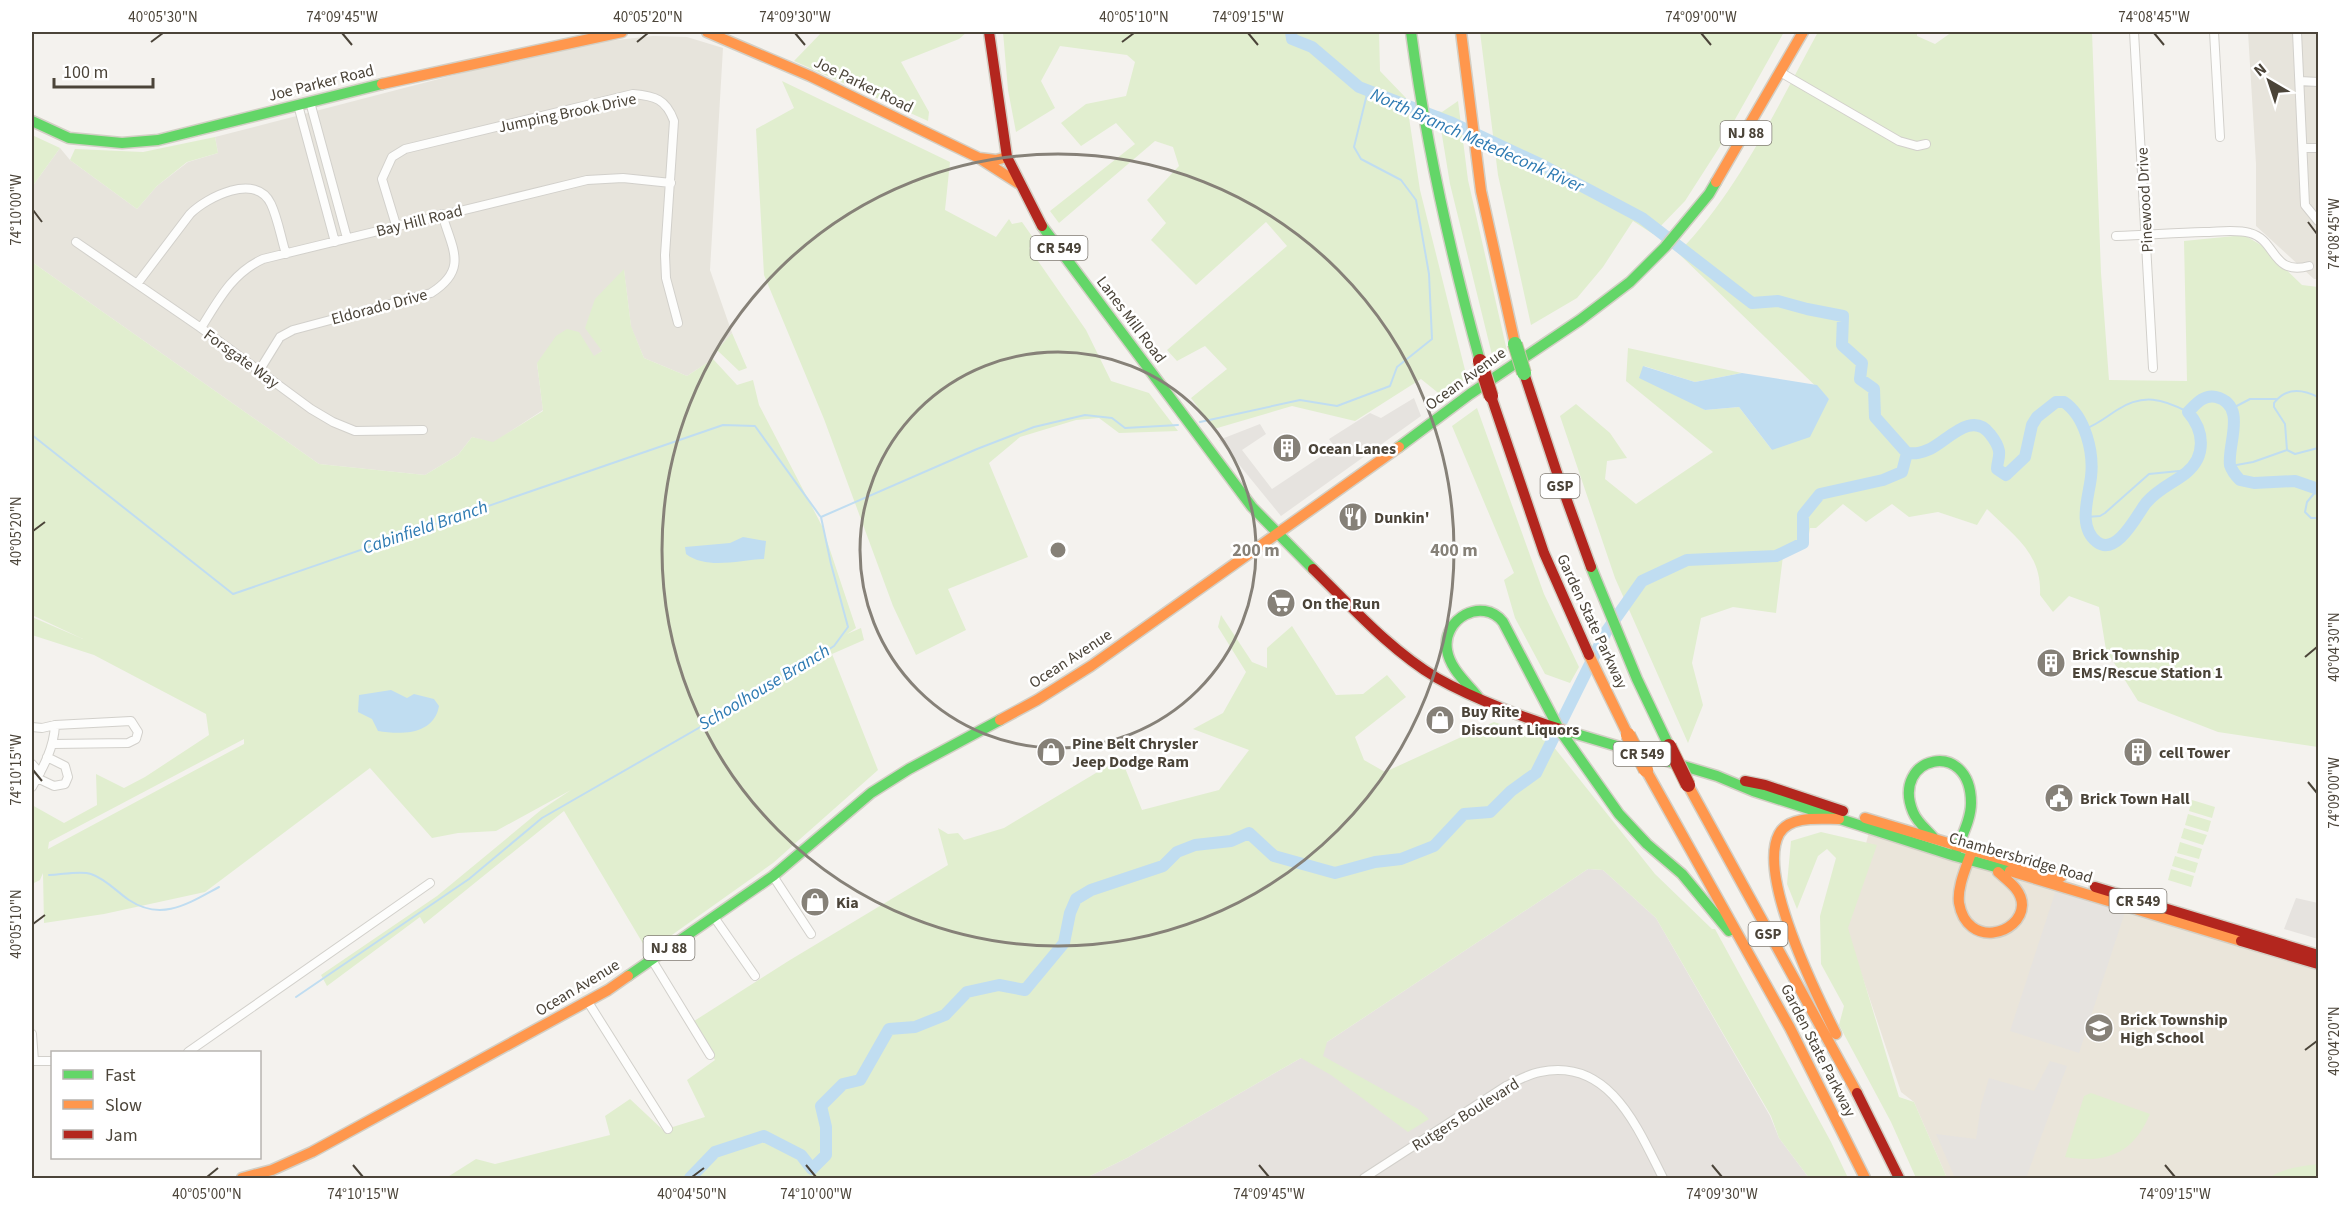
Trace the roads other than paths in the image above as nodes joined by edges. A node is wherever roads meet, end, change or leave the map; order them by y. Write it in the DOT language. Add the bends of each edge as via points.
graph roads {
  1 [pos="622,32"];
  2 [pos="707,32"];
  3 [pos="989,32"];
  4 [pos="1411,32"];
  5 [pos="1461,32"];
  6 [pos="1803,32"];
  7 [pos="2134,32"];
  8 [pos="2214,32"];
  9 [pos="2297,32"];
  10 [pos="1780,72"];
  11 [pos="2300,81"];
  12 [pos="2319,82"];
  13 [pos="304,104"];
  14 [pos="32,121"];
  15 [pos="2220,138"];
  16 [pos="1926,144"];
  17 [pos="2303,148"];
  18 [pos="2319,148"];
  19 [pos="1007,157"];
  20 [pos="979,158"];
  21 [pos="671,183"];
  22 [pos="1019,183"];
  23 [pos="442,214"];
  24 [pos="2319,221"];
  25 [pos="396,225"];
  26 [pos="2146,235"];
  27 [pos="2116,236"];
  28 [pos="347,238"];
  29 [pos="76,242"];
  30 [pos="335,242"];
  31 [pos="286,254"];
  32 [pos="2309,266"];
  33 [pos="137,284"];
  34 [pos="678,323"];
  35 [pos="201,328"];
  36 [pos="2153,368"];
  37 [pos="259,371"];
  38 [pos="423,430"];
  39 [pos="1278,535"];
  40 [pos="1479,698"];
  41 [pos="1546,717"];
  42 [pos="55,725"];
  43 [pos="32,727"];
  44 [pos="1563,732"];
  45 [pos="53,744"];
  46 [pos="47,758"];
  47 [pos="32,764"];
  48 [pos="39,776"];
  49 [pos="1717,776"];
  50 [pos="32,787"];
  51 [pos="1839,819"];
  52 [pos="1934,838"];
  53 [pos="1963,853"];
  54 [pos="1987,865"];
  55 [pos="772,876"];
  56 [pos="430,883"];
  57 [pos="714,917"];
  58 [pos="811,934"];
  59 [pos="2319,955"];
  60 [pos="1751,957"];
  61 [pos="652,960"];
  62 [pos="2319,964"];
  63 [pos="755,976"];
  64 [pos="588,1002"];
  65 [pos="32,1035"];
  66 [pos="191,1051"];
  67 [pos="710,1055"];
  68 [pos="33,1061"];
  69 [pos="51,1061"];
  70 [pos="1852,1080"];
  71 [pos="668,1129"];
  72 [pos="242,1179"];
  73 [pos="1364,1179"];
  74 [pos="1663,1179"];
  75 [pos="1864,1179"];
  76 [pos="1899,1179"];
  1 -- 13 [label="main road, Joe Parker Road"];
  2 -- 20 [label="main road, Joe Parker Road" via="746,46"];
  3 -- 19 [label="main road, Lanes Mill Road / CR 549"];
  4 -- 60 [label="main road, Garden State Parkway / GSP, bridge" via="1443,218 1480,361 1544,553 1628,735"];
  5 -- 70 [label="main road, Garden State Parkway / GSP, bridge" via="1476,156 1494,256 1515,344 1562,491 1620,640 1688,785 1732,871"];
  6 -- 10 [label="main road, Ocean Avenue / NJ 88"];
  7 -- 26 [label="street, Pinewood Drive"];
  8 -- 15 [label="street"];
  9 -- 11 [label="street"];
  10 -- 16 [label="street" via="1899,141"];
  10 -- 39 [label="main road, Ocean Avenue / NJ 88" via="1709,194 1630,282"];
  11 -- 12 [label="street"];
  11 -- 17 [label="street"];
  13 -- 14 [label="main road, Joe Parker Road" via="158,140 122,143 69,138"];
  13 -- 28 [label="street"];
  13 -- 30 [label="street"];
  17 -- 18 [label="street"];
  17 -- 24 [label="street" via="2305,205"];
  19 -- 20 [label="main road, Joe Parker Road"];
  19 -- 22 [label="main road, Lanes Mill Road / CR 549"];
  20 -- 22 [label="main road"];
  21 -- 23 [label="street, Bay Hill Road" via="623,178 587,180"];
  21 -- 25 [label="street, Jumping Brook Drive" via="674,121 670,109 651,96 633,94 405,149 392,157 382,179"];
  21 -- 34 [label="street, Jumping Brook Drive" via="666,278"];
  22 -- 39 [label="main road, Lanes Mill Road / CR 549" via="1037,219 1237,487"];
  23 -- 25 [label="street, Bay Hill Road"];
  23 -- 37 [label="street, Eldorado Drive" via="456,266 442,286 431,293 293,330 280,337"];
  25 -- 28 [label="street, Bay Hill Road"];
  26 -- 27 [label="street"];
  26 -- 32 [label="street" via="2251,233 2288,267"];
  26 -- 36 [label="street, Pinewood Drive"];
  28 -- 30 [label="street, Bay Hill Road"];
  29 -- 33 [label="street, Forsgate Way"];
  30 -- 31 [label="street, Bay Hill Road"];
  31 -- 33 [label="street" via="271,203 264,194 250,189 223,192 190,214"];
  31 -- 35 [label="street, Bay Hill Road" via="263,259 239,274"];
  33 -- 35 [label="street, Forsgate Way"];
  35 -- 37 [label="street, Forsgate Way"];
  37 -- 38 [label="street, Forsgate Way" via="311,409 355,431"];
  39 -- 40 [label="main road, Chambersbridge Road / CR 549" via="1389,643 1436,677"];
  39 -- 55 [label="main road, Ocean Avenue / NJ 88" via="1073,678 871,793"];
  40 -- 41 [label="main road, Chambersbridge Road / CR 549"];
  40 -- 41 [label="main road" via="1450,659 1446,638 1455,621 1478,611 1497,616 1506,627"];
  41 -- 44 [label="main road, Chambersbridge Road / CR 549"];
  42 -- 43 [label="street"];
  42 -- 45 [label="street"];
  42 -- 45 [label="street" via="131,721 138,732 136,739 128,743"];
  44 -- 49 [label="main road, Chambersbridge Road / CR 549"];
  44 -- 60 [label="main road" via="1619,814 1682,874"];
  45 -- 46 [label="street"];
  46 -- 48 [label="street"];
  46 -- 48 [label="street" via="66,766 65,784 54,786"];
  47 -- 48 [label="street"];
  48 -- 50 [label="street"];
  49 -- 51 [label="main road, Chambersbridge Road / CR 549"];
  49 -- 52 [label="main road, Chambersbridge Road / CR 549" via="1765,785"];
  51 -- 53 [label="main road, Chambersbridge Road / CR 549"];
  51 -- 70 [label="main road" via="1805,820 1789,825 1779,834 1774,863 1778,890 1811,983 1850,1064"];
  52 -- 53 [label="main road, Chambersbridge Road / CR 549"];
  52 -- 53 [label="main road" via="1913,813 1908,783 1923,764 1944,759 1956,764 1966,776 1970,790"];
  53 -- 54 [label="main road, Chambersbridge Road / CR 549"];
  53 -- 54 [label="main road" via="1961,912 1972,928 1993,934 2014,923 2021,902 2013,883"];
  53 -- 59 [label="main road, Chambersbridge Road / CR 549"];
  54 -- 62 [label="main road, Chambersbridge Road / CR 549"];
  55 -- 57 [label="main road, Ocean Avenue / NJ 88"];
  55 -- 58 [label="street"];
  56 -- 66 [label="street"];
  57 -- 61 [label="main road, Ocean Avenue / NJ 88"];
  57 -- 63 [label="street"];
  60 -- 75 [label="main road, Garden State Parkway / GSP"];
  61 -- 64 [label="main road, Ocean Avenue / NJ 88"];
  61 -- 67 [label="street"];
  64 -- 71 [label="street"];
  64 -- 72 [label="main road, Ocean Avenue / NJ 88" via="312,1152"];
  65 -- 68 [label="street"];
  68 -- 69 [label="street"];
  70 -- 76 [label="main road, Garden State Parkway / GSP"];
  73 -- 74 [label="street, Rutgers Boulevard" via="1506,1086 1525,1076 1551,1071 1593,1078 1608,1088 1628,1112"];
}
